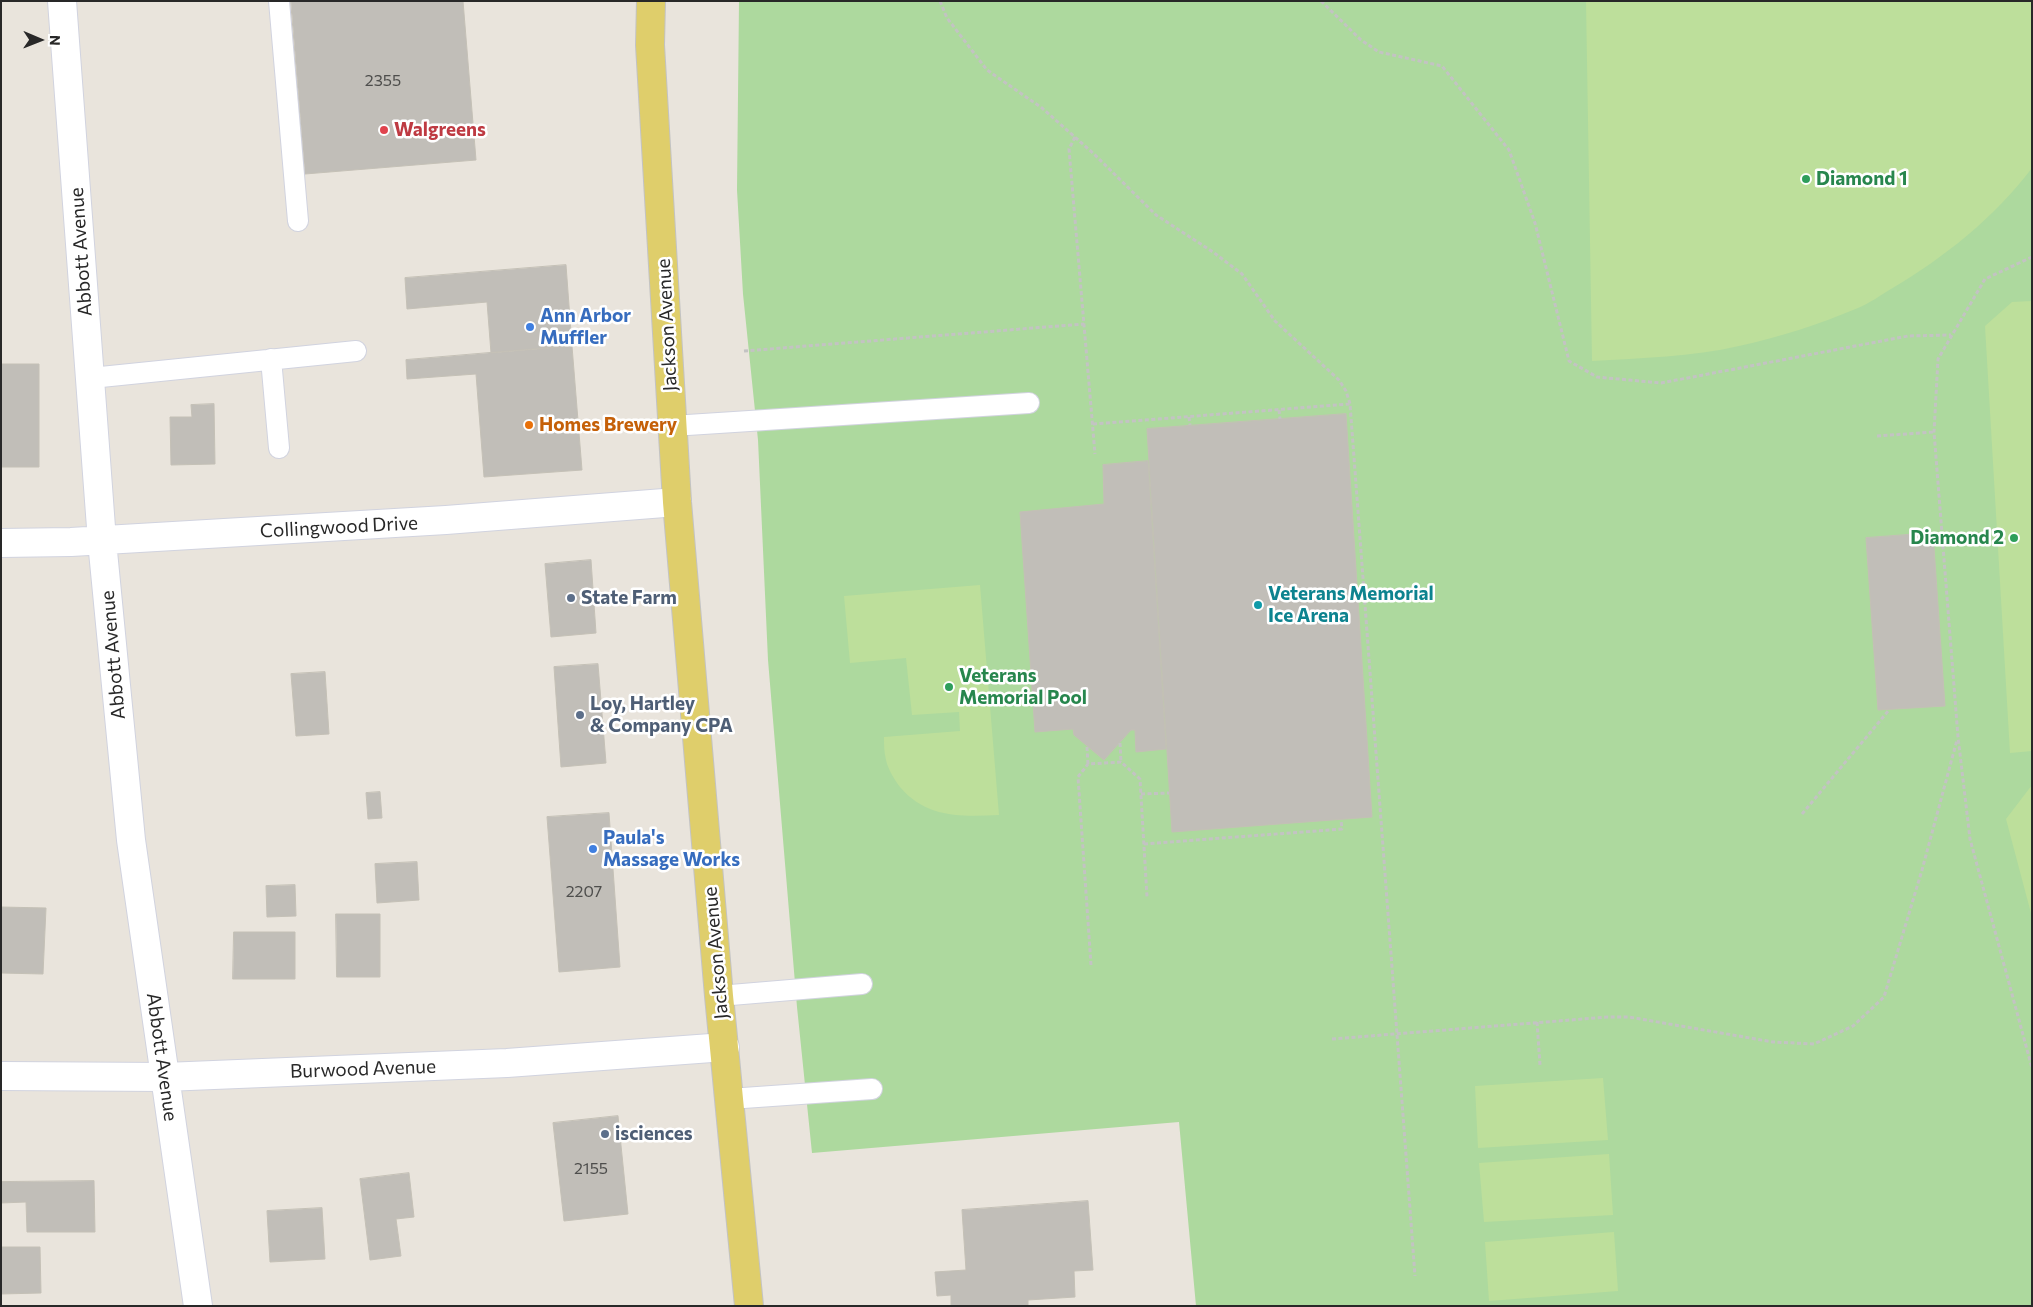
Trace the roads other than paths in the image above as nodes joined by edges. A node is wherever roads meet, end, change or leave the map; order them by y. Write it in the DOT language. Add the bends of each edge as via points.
graph roads {
  1 [pos="62,1"];
  2 [pos="279,1"];
  3 [pos="651,1"];
  4 [pos="298,221"];
  5 [pos="356,351"];
  6 [pos="271,360"];
  7 [pos="91,378"];
  8 [pos="1030,403"];
  9 [pos="672,426"];
  10 [pos="279,448"];
  11 [pos="677,502"];
  12 [pos="102,541"];
  13 [pos="1,544"];
  14 [pos="862,984"];
  15 [pos="719,996"];
  16 [pos="725,1047"];
  17 [pos="1,1076"];
  18 [pos="165,1077"];
  19 [pos="872,1089"];
  20 [pos="729,1099"];
  21 [pos="198,1306"];
  22 [pos="749,1306"];
  1 -- 7 [label="street, Abbott Avenue"];
  2 -- 4 [label="lane"];
  3 -- 9 [label="main road, Jackson Avenue" via="650,45"];
  5 -- 6 [label="lane"];
  6 -- 7 [label="lane"];
  6 -- 10 [label="lane"];
  7 -- 12 [label="street, Abbott Avenue"];
  8 -- 9 [label="lane"];
  9 -- 11 [label="main road, Jackson Avenue"];
  11 -- 12 [label="street, Collingwood Drive" via="465,519"];
  11 -- 15 [label="main road, Jackson Avenue"];
  12 -- 13 [label="street, Collingwood Drive"];
  12 -- 18 [label="street, Abbott Avenue" via="131,840"];
  14 -- 15 [label="lane"];
  15 -- 16 [label="main road, Jackson Avenue"];
  16 -- 18 [label="street, Burwood Avenue" via="507,1063"];
  16 -- 20 [label="main road, Jackson Avenue"];
  17 -- 18 [label="street, Burwood Avenue"];
  18 -- 21 [label="street, Abbott Avenue"];
  19 -- 20 [label="lane"];
  20 -- 22 [label="main road, Jackson Avenue"];
}
